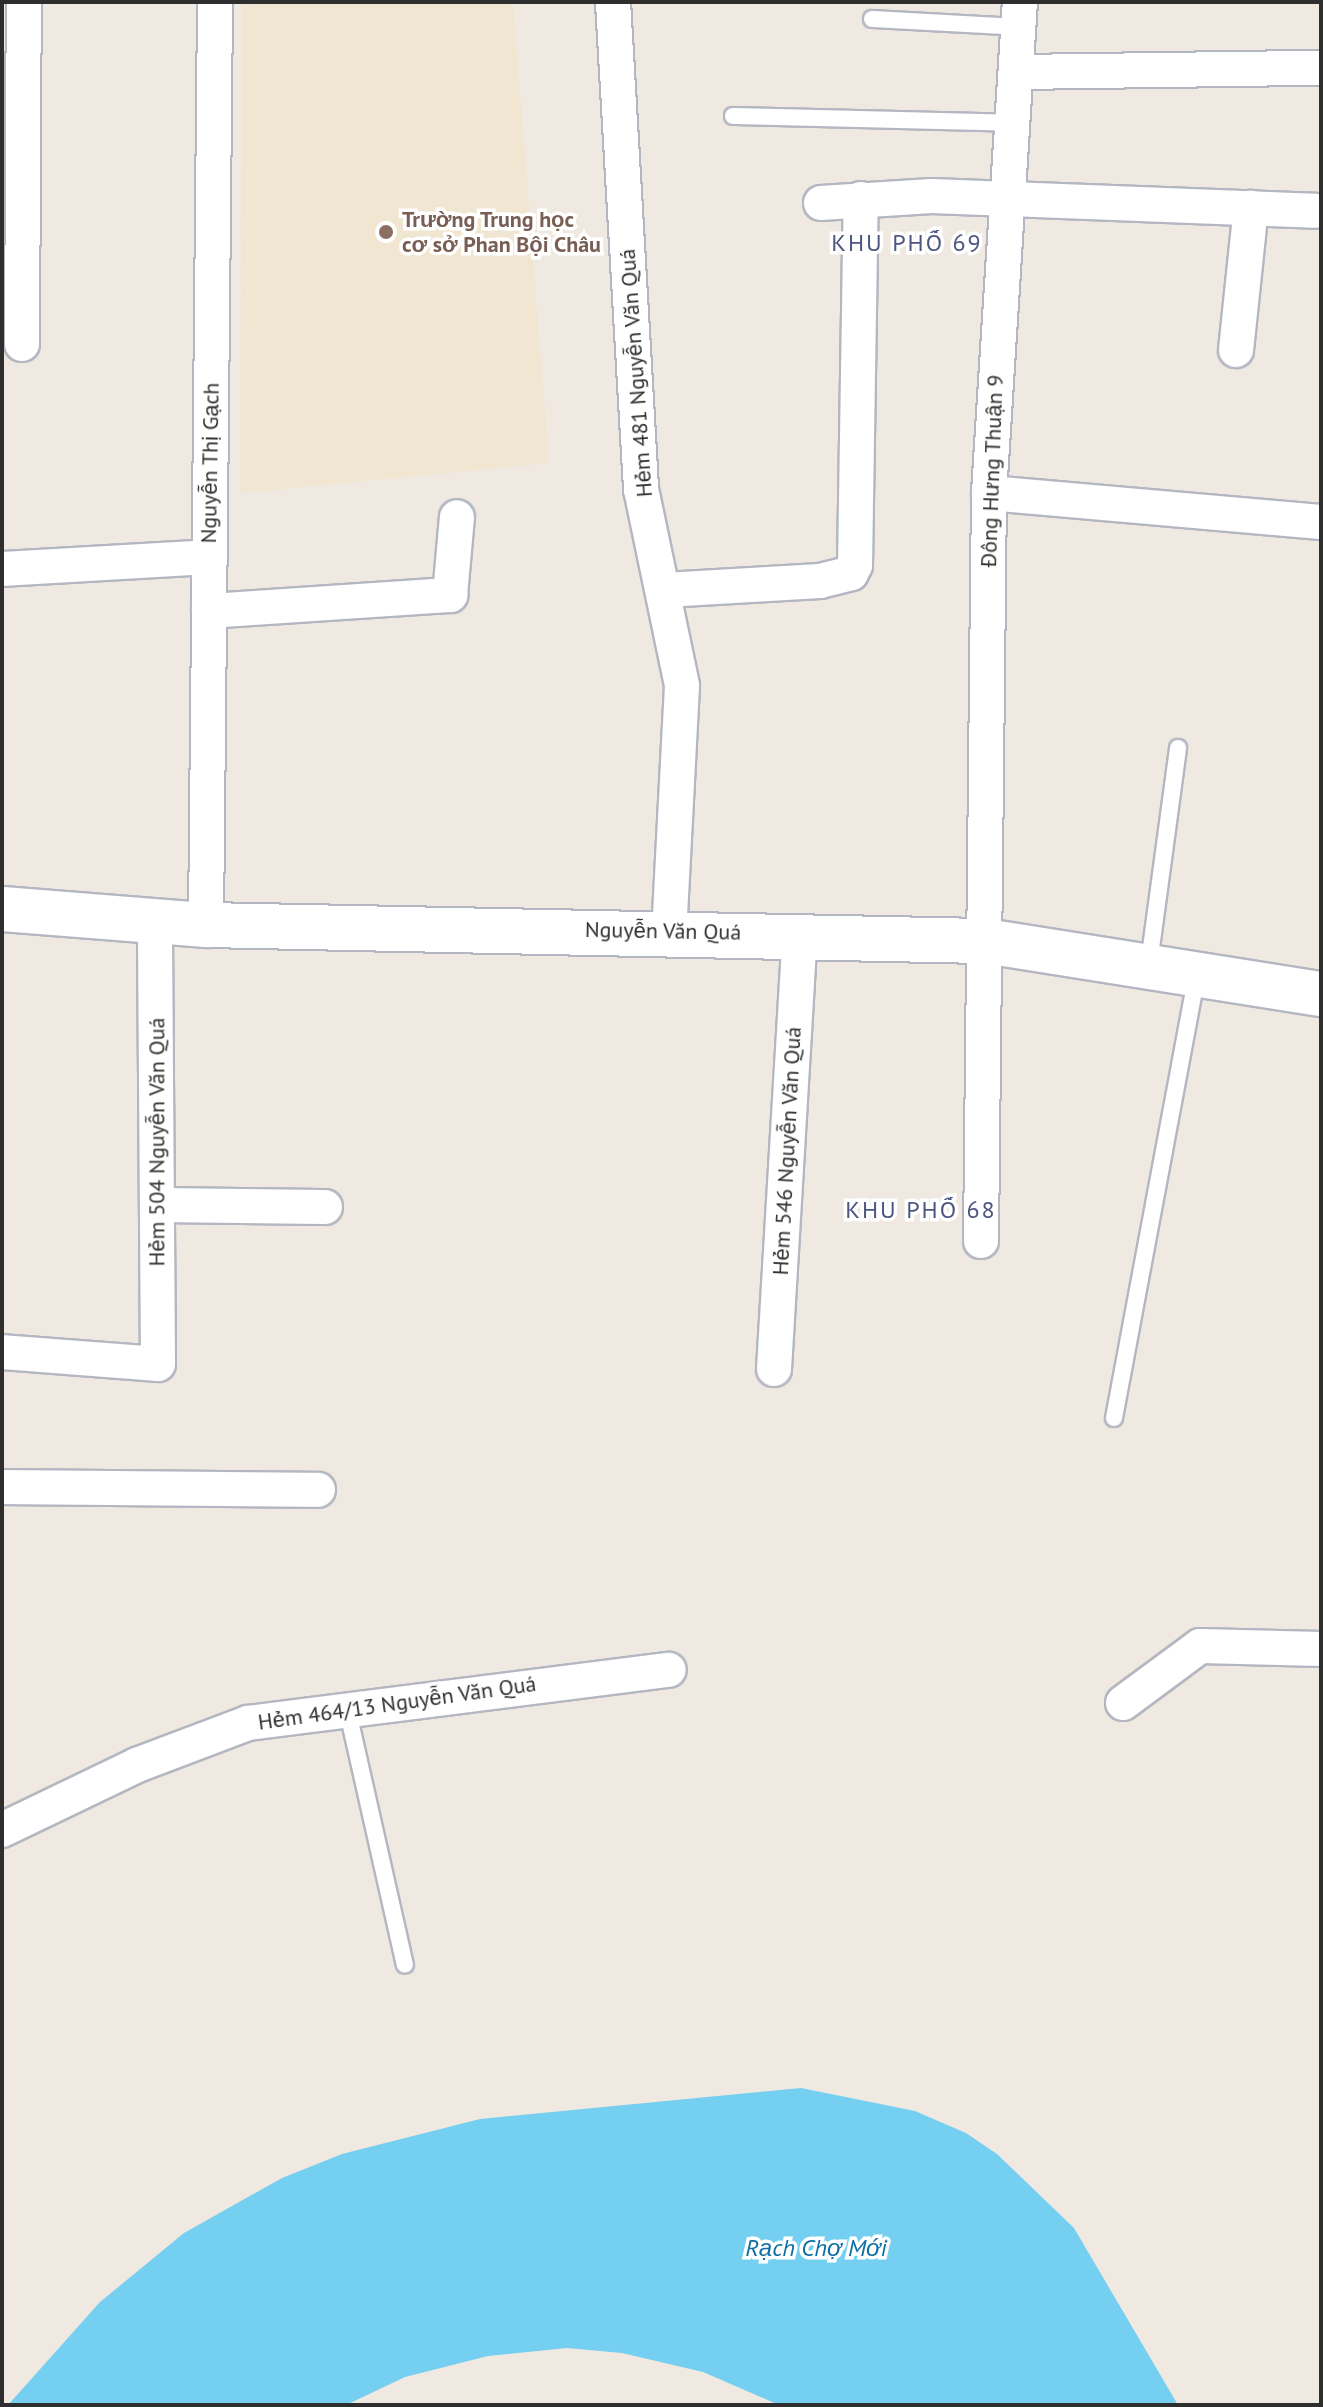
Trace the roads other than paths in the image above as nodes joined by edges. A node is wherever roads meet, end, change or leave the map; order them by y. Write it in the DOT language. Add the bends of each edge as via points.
graph roads {
  1 [pos="24,2"];
  2 [pos="215,2"];
  3 [pos="613,2"];
  4 [pos="1020,14"];
  5 [pos="872,19"];
  6 [pos="1321,68"];
  7 [pos="1017,72"];
  8 [pos="733,116"];
  9 [pos="1014,123"];
  10 [pos="1005,197"];
  11 [pos="861,199"];
  12 [pos="821,203"];
  13 [pos="1251,208"];
  14 [pos="1316,211"];
  15 [pos="22,344"];
  16 [pos="1236,350"];
  17 [pos="989,493"];
  18 [pos="457,517"];
  19 [pos="1321,522"];
  20 [pos="209,557"];
  21 [pos="2,569"];
  22 [pos="665,590"];
  23 [pos="209,611"];
  24 [pos="1178,748"];
  25 [pos="2,909"];
  26 [pos="155,921"];
  27 [pos="206,925"];
  28 [pos="669,932"];
  29 [pos="800,933"];
  30 [pos="985,941"];
  31 [pos="1149,963"];
  32 [pos="1198,971"];
  33 [pos="1321,994"];
  34 [pos="157,1205"];
  35 [pos="325,1207"];
  36 [pos="981,1241"];
  37 [pos="2,1352"];
  38 [pos="774,1369"];
  39 [pos="1114,1418"];
  40 [pos="2,1487"];
  41 [pos="318,1490"];
  42 [pos="1321,1649"];
  43 [pos="669,1670"];
  44 [pos="1123,1703"];
  45 [pos="347,1708"];
  46 [pos="2,1830"];
  47 [pos="405,1965"];
  1 -- 15 [label="street"];
  2 -- 20 [label="street, Nguyễn Thị Gạch"];
  3 -- 22 [label="street, Hẻm 481 Nguyễn Văn Quá" via="641,489"];
  4 -- 5 [label="lane"];
  4 -- 7 [label="street, Đông Hưng Thuận 9"];
  6 -- 7 [label="street"];
  7 -- 9 [label="street, Đông Hưng Thuận 9"];
  8 -- 9 [label="lane"];
  9 -- 10 [label="street, Đông Hưng Thuận 9"];
  10 -- 11 [label="street"];
  10 -- 13 [label="street"];
  10 -- 17 [label="street, Đông Hưng Thuận 9"];
  11 -- 12 [label="street"];
  11 -- 22 [label="street" via="851,573 820,581"];
  13 -- 14 [label="street"];
  13 -- 16 [label="street"];
  17 -- 19 [label="street"];
  17 -- 30 [label="street, Đông Hưng Thuận 9"];
  18 -- 23 [label="street" via="450,595"];
  20 -- 21 [label="street"];
  20 -- 23 [label="street, Nguyễn Thị Gạch"];
  22 -- 28 [label="street, Hẻm 481 Nguyễn Văn Quá" via="682,686"];
  23 -- 27 [label="street, Nguyễn Thị Gạch"];
  24 -- 31 [label="lane"];
  25 -- 26 [label="main road, Nguyễn Văn Quá"];
  26 -- 27 [label="main road, Nguyễn Văn Quá"];
  26 -- 34 [label="street, Hẻm 504 Nguyễn Văn Quá"];
  27 -- 28 [label="main road, Nguyễn Văn Quá"];
  28 -- 29 [label="main road, Nguyễn Văn Quá"];
  29 -- 30 [label="main road, Nguyễn Văn Quá"];
  29 -- 38 [label="street, Hẻm 546 Nguyễn Văn Quá"];
  30 -- 31 [label="main road, Nguyễn Văn Quá"];
  30 -- 36 [label="street, Đông Hưng Thuận 9"];
  31 -- 32 [label="main road, Nguyễn Văn Quá"];
  32 -- 33 [label="main road, Nguyễn Văn Quá"];
  32 -- 39 [label="lane"];
  34 -- 35 [label="street"];
  34 -- 37 [label="street, Hẻm 504 Nguyễn Văn Quá" via="158,1364"];
  40 -- 41 [label="street"];
  42 -- 44 [label="street" via="1200,1646"];
  43 -- 45 [label="street, Hẻm 464/13 Nguyễn Văn Quá"];
  45 -- 46 [label="street, Hẻm 464/13 Nguyễn Văn Quá" via="248,1723 137,1765"];
  45 -- 47 [label="lane"];
}
